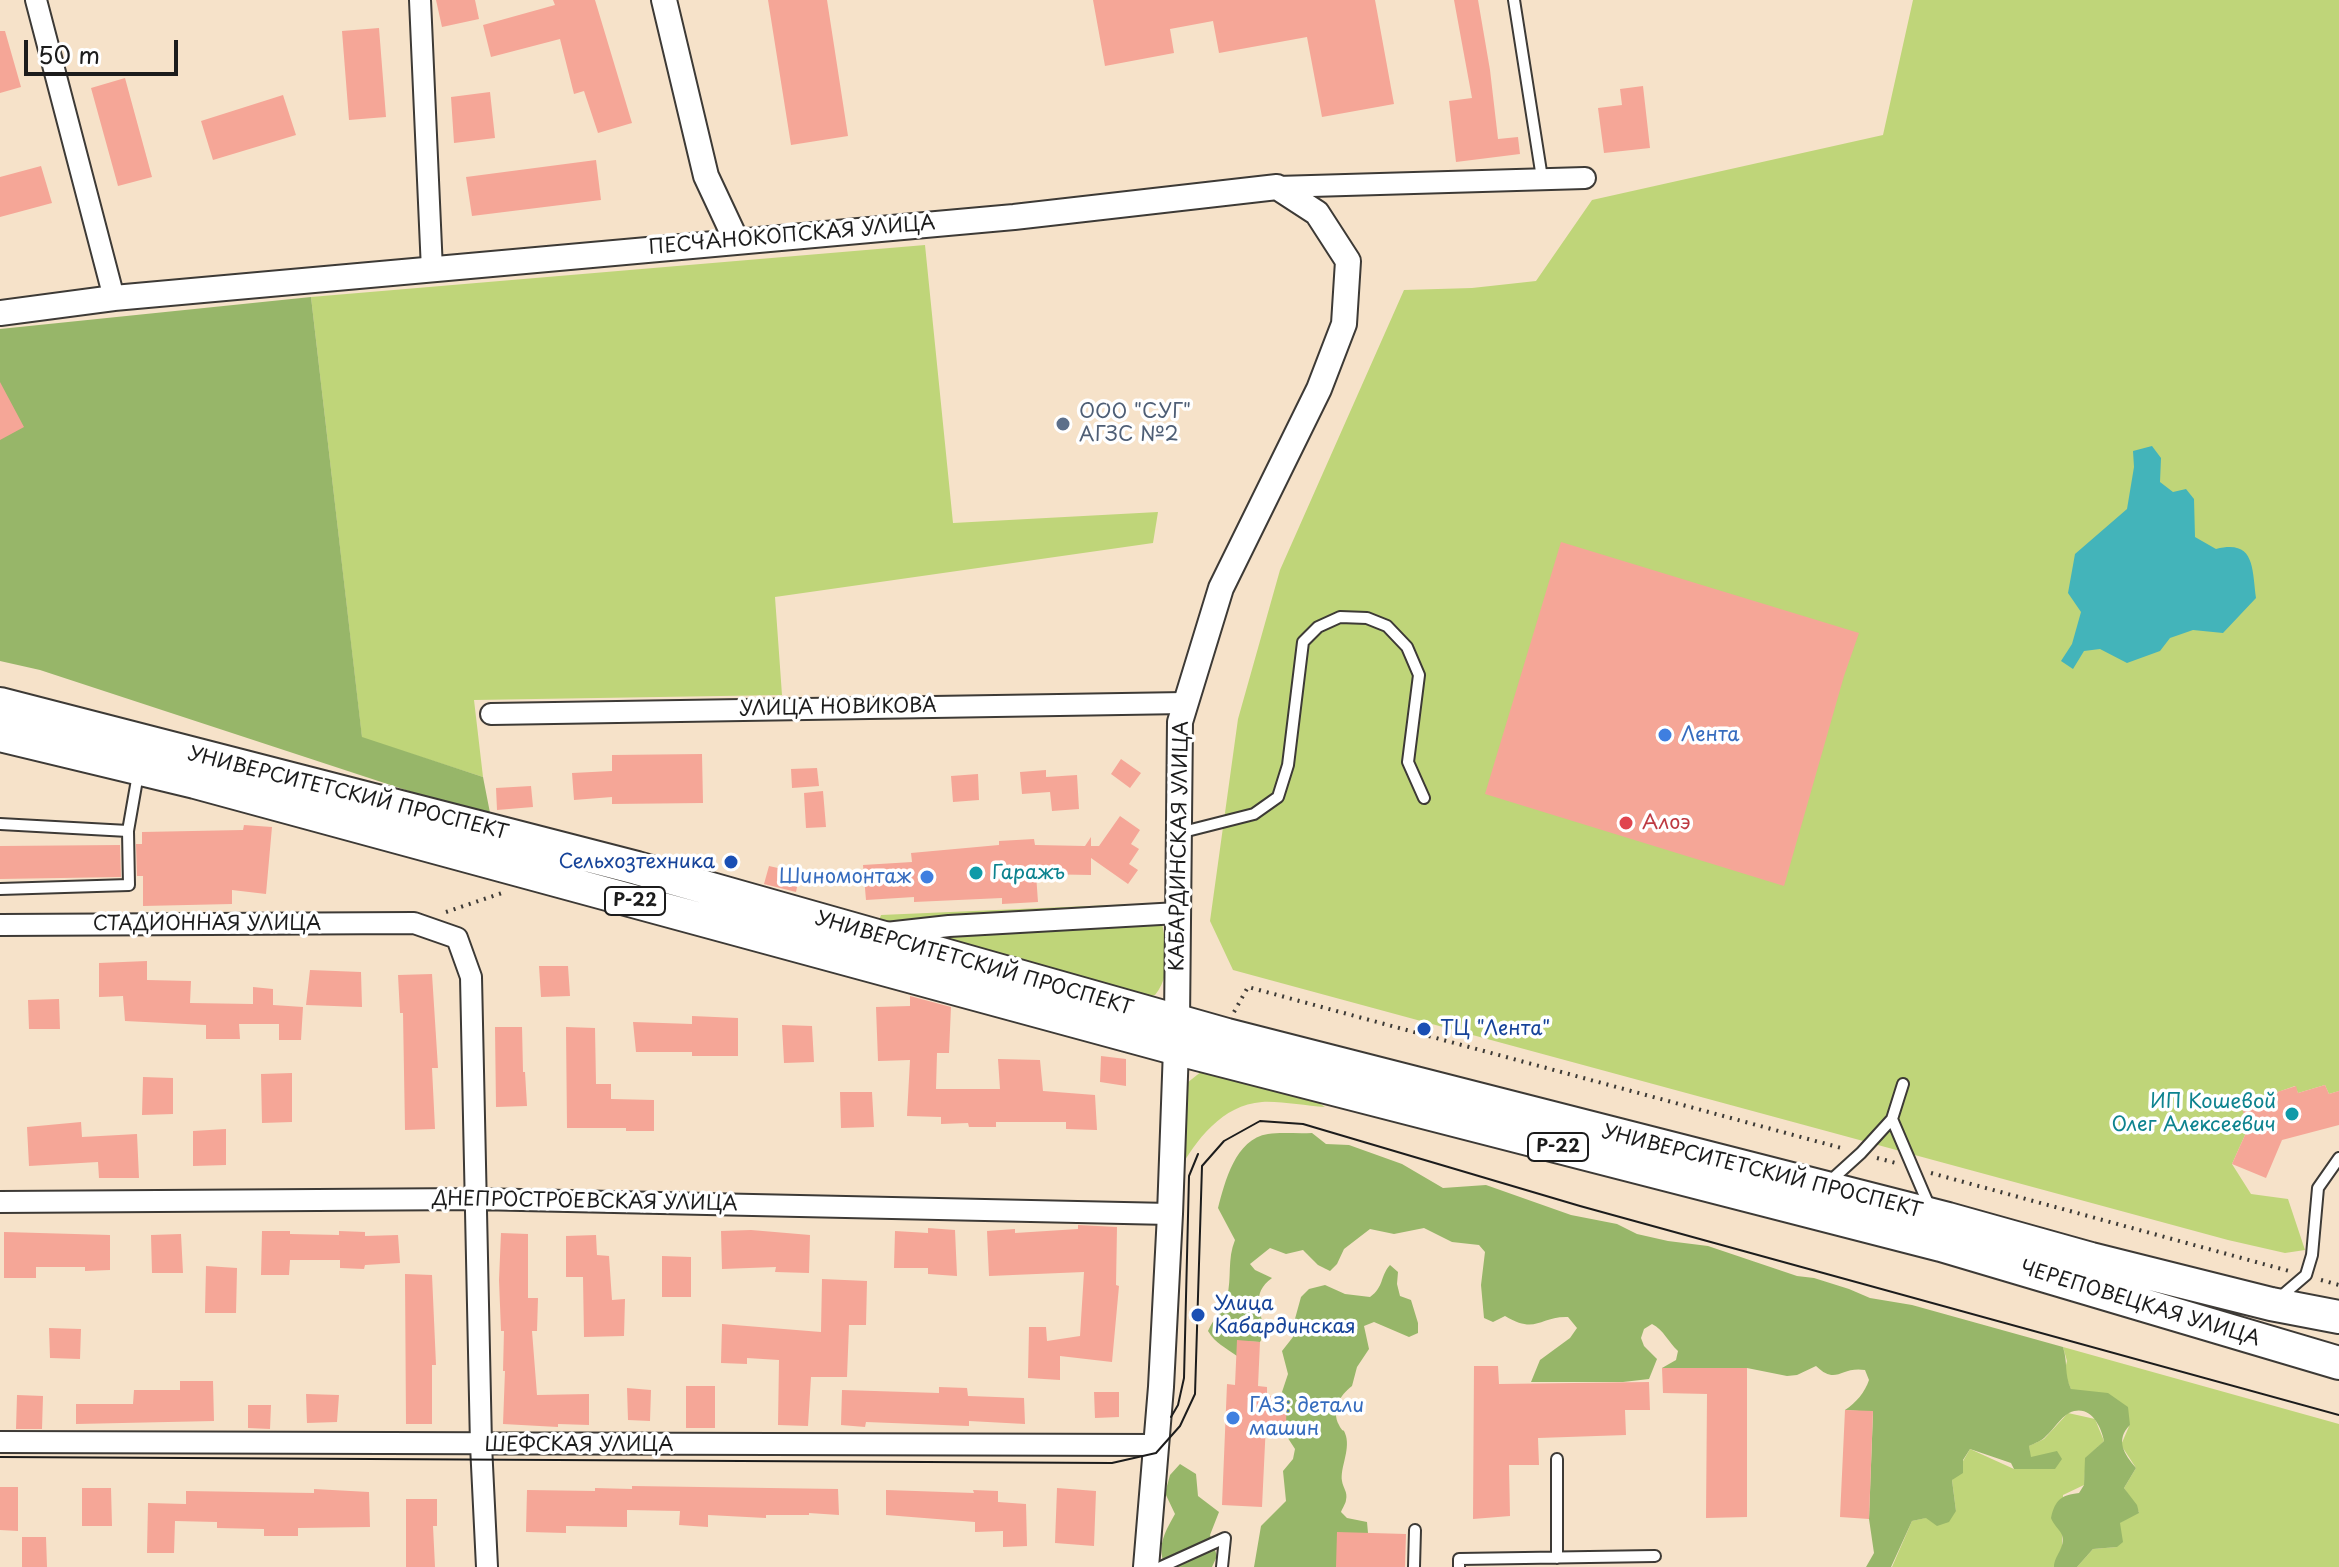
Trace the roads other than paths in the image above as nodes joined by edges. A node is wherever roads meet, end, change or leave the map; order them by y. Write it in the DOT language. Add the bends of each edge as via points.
graph roads {
  1 [pos="36,0"];
  2 [pos="420,0"];
  3 [pos="664,0"];
  4 [pos="1514,0"];
  5 [pos="1542,178"];
  6 [pos="1585,178"];
  7 [pos="1277,187"];
  8 [pos="736,240"];
  9 [pos="432,270"];
  10 [pos="114,298"];
  11 [pos="0,313"];
  12 [pos="1185,703"];
  13 [pos="0,704"];
  14 [pos="491,714"];
  15 [pos="0,735"];
  16 [pos="138,768"];
  17 [pos="1424,798"];
  18 [pos="0,824"];
  19 [pos="128,831"];
  20 [pos="1179,833"];
  21 [pos="0,889"];
  22 [pos="1178,913"];
  23 [pos="0,925"];
  24 [pos="870,934"];
  25 [pos="1176,1034"];
  26 [pos="1903,1084"];
  27 [pos="1892,1119"];
  28 [pos="2339,1158"];
  29 [pos="1821,1189"];
  30 [pos="475,1199"];
  31 [pos="0,1202"];
  32 [pos="1170,1214"];
  33 [pos="1941,1226"];
  34 [pos="2271,1304"];
  35 [pos="2339,1317"];
  36 [pos="2339,1363"];
  37 [pos="0,1442"];
  38 [pos="481,1445"];
  39 [pos="1157,1445"];
  40 [pos="1557,1459"];
  41 [pos="1415,1530"];
  42 [pos="1655,1556"];
  43 [pos="1557,1558"];
  44 [pos="1580,1562"];
  45 [pos="487,1567"];
  46 [pos="1146,1567"];
  47 [pos="1161,1567"];
  48 [pos="1222,1567"];
  49 [pos="1414,1567"];
  50 [pos="1459,1567"];
  1 -- 10 [label="street"];
  2 -- 9 [label="street"];
  3 -- 8 [label="street" via="706,176"];
  4 -- 5 [label="lane"];
  5 -- 6 [label="street, ПЕСЧАНОКОПСКАЯ УЛИЦА"];
  5 -- 7 [label="street, ПЕСЧАНОКОПСКАЯ УЛИЦА"];
  7 -- 8 [label="street, ПЕСЧАНОКОПСКАЯ УЛИЦА" via="1014,217"];
  7 -- 12 [label="street, КАБАРДИНСКАЯ УЛИЦА" via="1317,213 1348,261 1344,324 1319,389 1221,588"];
  8 -- 9 [label="street, ПЕСЧАНОКОПСКАЯ УЛИЦА"];
  9 -- 10 [label="street, ПЕСЧАНОКОПСКАЯ УЛИЦА"];
  10 -- 11 [label="street, ПЕСЧАНОКОПСКАЯ УЛИЦА"];
  12 -- 14 [label="street, УЛИЦА НОВИКОВА"];
  12 -- 20 [label="street, КАБАРДИНСКАЯ УЛИЦА" via="1180,722"];
  13 -- 24 [label="highway, УНИВЕРСИТЕТСКИЙ ПРОСПЕКТ / Р-22" via="637,868"];
  15 -- 16 [label="highway, УНИВЕРСИТЕТСКИЙ ПРОСПЕКТ / Р-22"];
  16 -- 19 [label="lane"];
  16 -- 25 [label="highway, УНИВЕРСИТЕТСКИЙ ПРОСПЕКТ / Р-22"];
  17 -- 20 [label="lane" via="1408,762 1419,675 1407,647 1387,626 1367,618 1340,617 1318,627 1303,642 1288,765 1278,797 1254,814"];
  18 -- 19 [label="lane"];
  19 -- 21 [label="lane" via="129,885"];
  20 -- 22 [label="street, КАБАРДИНСКАЯ УЛИЦА"];
  22 -- 24 [label="street"];
  22 -- 25 [label="street, КАБАРДИНСКАЯ УЛИЦА"];
  23 -- 30 [label="street, СТАДИОННАЯ УЛИЦА" via="414,923 457,938 471,977"];
  24 -- 25 [label="highway, УНИВЕРСИТЕТСКИЙ ПРОСПЕКТ / Р-22"];
  25 -- 29 [label="highway, УНИВЕРСИТЕТСКИЙ ПРОСПЕКТ / Р-22" via="1227,1035"];
  25 -- 32 [label="street, КАБАРДИНСКАЯ УЛИЦА"];
  25 -- 33 [label="highway, УНИВЕРСИТЕТСКИЙ ПРОСПЕКТ / Р-22"];
  26 -- 27 [label="lane"];
  27 -- 29 [label="lane"];
  27 -- 33 [label="lane"];
  28 -- 34 [label="lane" via="2318,1188 2306,1275"];
  29 -- 33 [label="highway, УНИВЕРСИТЕТСКИЙ ПРОСПЕКТ / Р-22"];
  30 -- 31 [label="street, ДНЕПРОСТРОЕВСКАЯ УЛИЦА"];
  30 -- 32 [label="street, ДНЕПРОСТРОЕВСКАЯ УЛИЦА"];
  30 -- 38 [label="street"];
  32 -- 39 [label="street, КАБАРДИНСКАЯ УЛИЦА"];
  33 -- 34 [label="highway, ЧЕРЕПОВЕЦКАЯ УЛИЦА / Р-22"];
  33 -- 36 [label="highway, ЧЕРЕПОВЕЦКАЯ УЛИЦА / Р-22"];
  34 -- 35 [label="highway, ЧЕРЕПОВЕЦКАЯ УЛИЦА / Р-22"];
  37 -- 38 [label="street, ШЕФСКАЯ УЛИЦА"];
  38 -- 39 [label="street, ШЕФСКАЯ УЛИЦА"];
  38 -- 45 [label="street"];
  39 -- 46 [label="street, КАБАРДИНСКАЯ УЛИЦА"];
  40 -- 43 [label="lane"];
  41 -- 49 [label="lane"];
  42 -- 44 [label="lane"];
  43 -- 44 [label="lane"];
  43 -- 50 [label="lane" via="1459,1559"];
  47 -- 48 [label="lane" via="1225,1538"];
}
